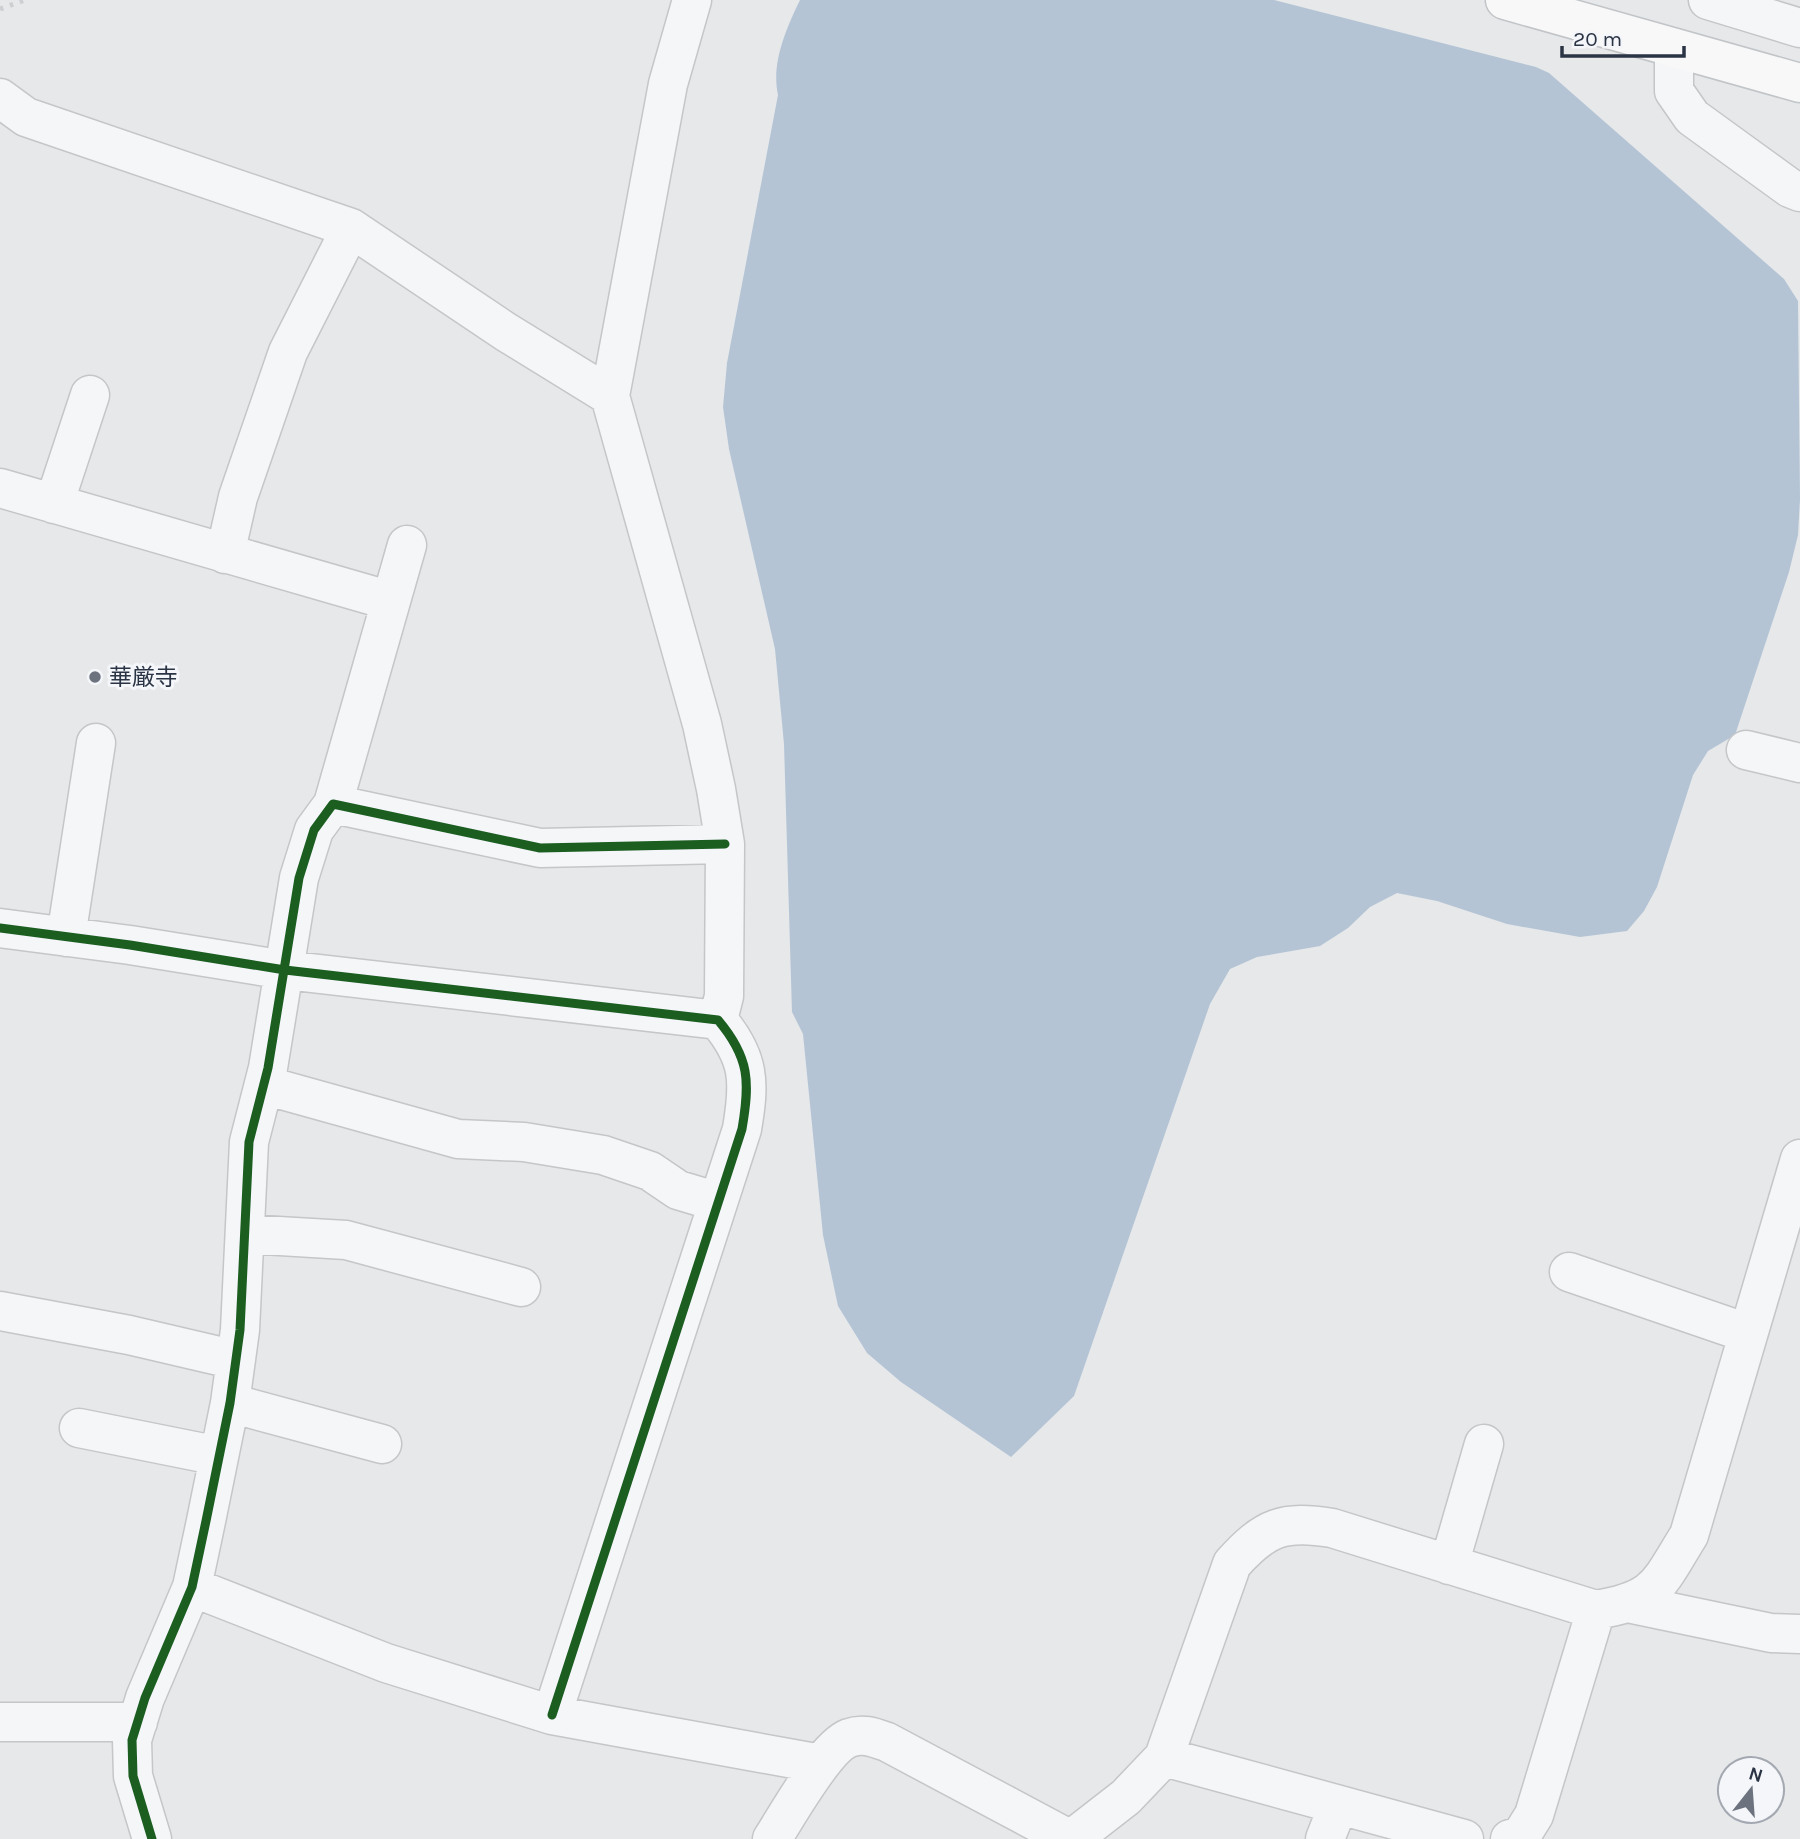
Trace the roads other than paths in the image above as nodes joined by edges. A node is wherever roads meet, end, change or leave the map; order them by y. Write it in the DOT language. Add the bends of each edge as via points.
graph roads {
  1 [pos="692,0"];
  2 [pos="1505,0"];
  3 [pos="1708,0"];
  4 [pos="1800,28"];
  5 [pos="1674,48"];
  6 [pos="1800,83"];
  7 [pos="0,98"];
  8 [pos="1800,191"];
  9 [pos="351,228"];
  10 [pos="90,396"];
  11 [pos="610,396"];
  12 [pos="0,488"];
  13 [pos="54,504"];
  14 [pos="407,545"];
  15 [pos="225,554"];
  16 [pos="391,601"];
  17 [pos="96,743"];
  18 [pos="1746,750"];
  19 [pos="1800,763"];
  20 [pos="333,804"];
  21 [pos="725,844"];
  22 [pos="0,929"];
  23 [pos="66,937"];
  24 [pos="285,970"];
  25 [pos="718,1020"];
  26 [pos="264,1085"];
  27 [pos="1800,1159"];
  28 [pos="718,1202"];
  29 [pos="245,1234"];
  30 [pos="1788,1237"];
  31 [pos="1569,1272"];
  32 [pos="521,1287"];
  33 [pos="0,1311"];
  34 [pos="1747,1333"];
  35 [pos="236,1360"];
  36 [pos="230,1403"];
  37 [pos="79,1428"];
  38 [pos="383,1444"];
  39 [pos="1483,1444"];
  40 [pos="219,1456"];
  41 [pos="1450,1565"];
  42 [pos="192,1587"];
  43 [pos="1614,1607"];
  44 [pos="1800,1634"];
  45 [pos="552,1715"];
  46 [pos="0,1722"];
  47 [pos="138,1722"];
  48 [pos="1164,1757"];
  49 [pos="821,1764"];
  50 [pos="1331,1823"];
  51 [pos="152,1839"];
  52 [pos="772,1839"];
  53 [pos="1070,1839"];
  54 [pos="1464,1839"];
  55 [pos="1510,1839"];
  1 -- 11 [label="street" via="668,84"];
  2 -- 5 [label="main road"];
  3 -- 4 [label="street"];
  5 -- 6 [label="main road"];
  5 -- 8 [label="street" via="1674,91 1692,117"];
  7 -- 9 [label="street" via="26,117"];
  9 -- 11 [label="street"];
  9 -- 15 [label="street" via="288,352 238,497"];
  10 -- 13 [label="street"];
  11 -- 21 [label="street" via="702,724"];
  12 -- 13 [label="street"];
  13 -- 15 [label="street"];
  14 -- 16 [label="street"];
  15 -- 16 [label="street"];
  16 -- 20 [label="street"];
  17 -- 23 [label="street"];
  18 -- 19 [label="street"];
  20 -- 21 [label="street" via="540,848"];
  20 -- 24 [label="street" via="314,830 299,878"];
  21 -- 25 [label="street" via="724,996"];
  22 -- 23 [label="street"];
  23 -- 24 [label="street"];
  24 -- 25 [label="street"];
  24 -- 26 [label="street"];
  25 -- 28 [label="street" via="734,1039 748,1071 742,1129"];
  26 -- 28 [label="street" via="458,1139 524,1142 603,1154 650,1171 678,1190"];
  26 -- 29 [label="street" via="249,1142"];
  27 -- 30 [label="street"];
  28 -- 45 [label="street"];
  29 -- 32 [label="street" via="346,1240"];
  29 -- 35 [label="street"];
  30 -- 34 [label="street"];
  31 -- 34 [label="street"];
  33 -- 35 [label="street"];
  34 -- 43 [label="street" via="1689,1535 1654,1590"];
  35 -- 36 [label="street"];
  36 -- 38 [label="street"];
  36 -- 40 [label="street"];
  37 -- 40 [label="street"];
  39 -- 41 [label="street"];
  40 -- 42 [label="street"];
  41 -- 43 [label="street"];
  41 -- 48 [label="street" via="1306,1524 1277,1526 1253,1541 1232,1564"];
  42 -- 45 [label="street" via="386,1663"];
  42 -- 47 [label="street"];
  43 -- 44 [label="street"];
  43 -- 55 [label="street" via="1534,1815 1521,1836"];
  45 -- 49 [label="street"];
  46 -- 47 [label="street"];
  47 -- 51 [label="street" via="132,1740 133,1776"];
  48 -- 50 [label="street"];
  48 -- 53 [label="street" via="1126,1797"];
  49 -- 52 [label="street"];
  49 -- 53 [label="street" via="846,1739 864,1735 887,1742"];
  50 -- 54 [label="street"];
}
